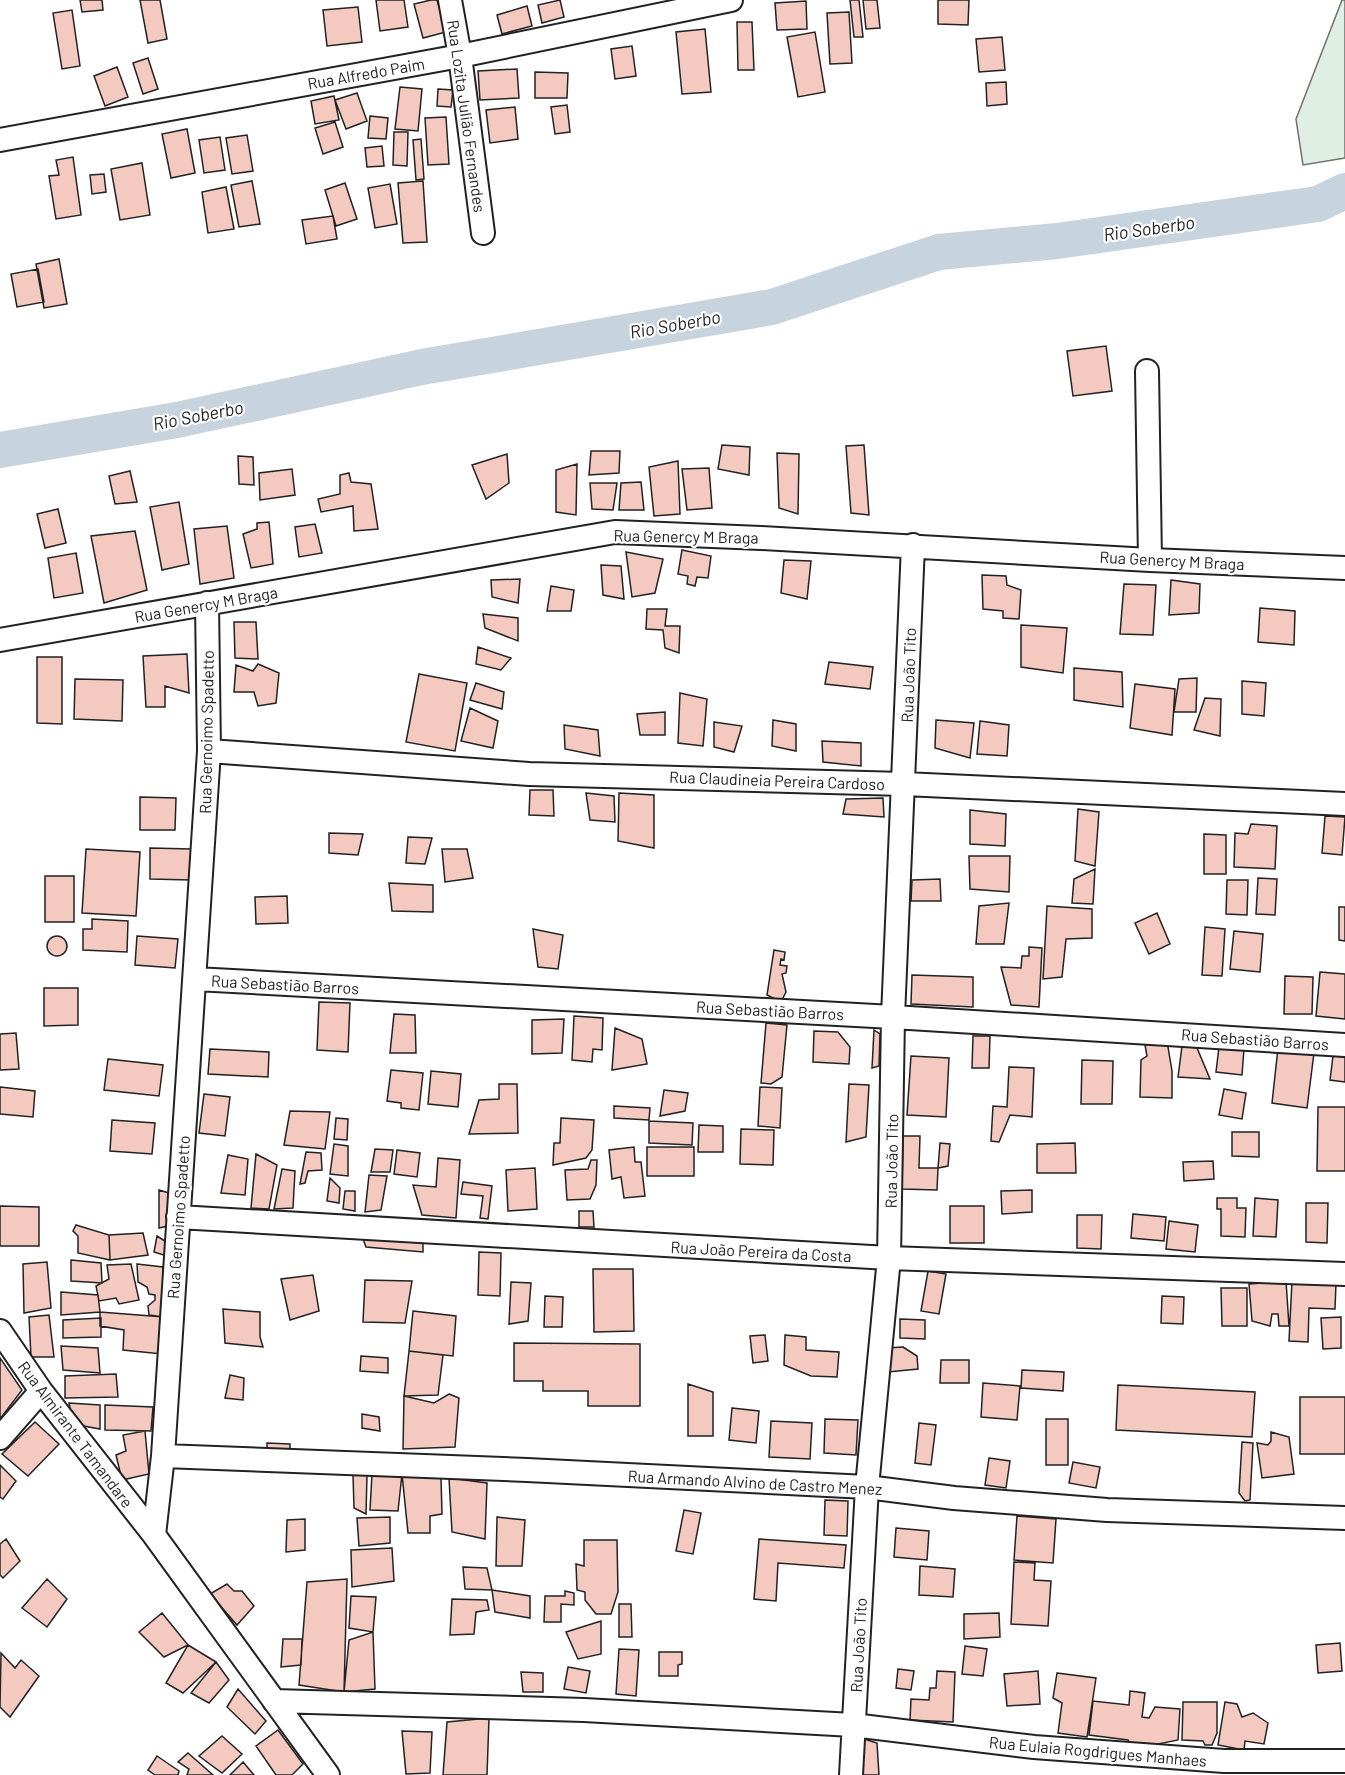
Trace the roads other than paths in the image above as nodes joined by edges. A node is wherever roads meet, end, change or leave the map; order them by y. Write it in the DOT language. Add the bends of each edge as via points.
graph roads {
  1 [pos="450,0"];
  2 [pos="731,0"];
  3 [pos="460,56"];
  4 [pos="0,140"];
  5 [pos="483,233"];
  6 [pos="1147,371"];
  7 [pos="913,545"];
  8 [pos="1150,560"];
  9 [pos="1345,568"];
  10 [pos="207,603"];
  11 [pos="0,640"];
  12 [pos="209,751"];
  13 [pos="904,784"];
  14 [pos="1345,804"];
  15 [pos="195,979"];
  16 [pos="893,1017"];
  17 [pos="1345,1045"];
  18 [pos="178,1217"];
  19 [pos="889,1258"];
  20 [pos="1345,1274"];
  21 [pos="0,1331"];
  22 [pos="41,1391"];
  23 [pos="0,1438"];
  24 [pos="163,1456"];
  25 [pos="867,1487"];
  26 [pos="1345,1518"];
  27 [pos="154,1535"];
  28 [pos="274,1701"];
  29 [pos="853,1725"];
  30 [pos="1345,1761"];
  31 [pos="328,1775"];
  32 [pos="851,1775"];
  1 -- 3 [label="street, Rua Lozita Julião Fernandes"];
  2 -- 3 [label="street, Rua Alfredo Paim"];
  3 -- 4 [label="street, Rua Alfredo Paim"];
  3 -- 5 [label="street, Rua Lozita Julião Fernandes"];
  6 -- 8 [label="street"];
  7 -- 8 [label="street, Rua Genercy M Braga"];
  7 -- 10 [label="street, Rua Genercy M Braga" via="615,532"];
  7 -- 13 [label="street, Rua João Tito"];
  8 -- 9 [label="street, Rua Genercy M Braga"];
  10 -- 11 [label="street, Rua Genercy M Braga"];
  10 -- 12 [label="street, Rua Gernoimo Spadetto"];
  12 -- 13 [label="street, Rua Claudineia Pereira Cardoso" via="529,774"];
  12 -- 15 [label="street, Rua Gernoimo Spadetto"];
  13 -- 14 [label="street, Rua Claudineia Pereira Cardoso"];
  13 -- 16 [label="street, Rua João Tito"];
  15 -- 16 [label="street, Rua Sebastião Barros"];
  15 -- 18 [label="street, Rua Gernoimo Spadetto"];
  16 -- 17 [label="street, Rua Sebastião Barros"];
  16 -- 19 [label="street, Rua João Tito"];
  18 -- 19 [label="street, Rua João Pereira da Costa"];
  18 -- 24 [label="street, Rua Gernoimo Spadetto"];
  19 -- 20 [label="street, Rua João Pereira da Costa"];
  19 -- 25 [label="street, Rua João Tito"];
  21 -- 22 [label="street, Rua Almirante Tamandare"];
  22 -- 23 [label="street"];
  22 -- 27 [label="street, Rua Almirante Tamandare"];
  24 -- 25 [label="street, Rua Armando Alvino de Castro Menez"];
  24 -- 27 [label="street, Rua Gernoimo Spadetto"];
  25 -- 26 [label="street, Rua Armando Alvino de Castro Menez" via="1107,1510"];
  25 -- 29 [label="street, Rua João Tito"];
  27 -- 28 [label="street"];
  28 -- 29 [label="street, Rua Eulaia Rogdrigues Manhaes" via="584,1710"];
  28 -- 31 [label="street"];
  29 -- 30 [label="street, Rua Eulaia Rogdrigues Manhaes" via="1034,1748 1224,1761"];
  29 -- 32 [label="street, Rua João Tito"];
}
